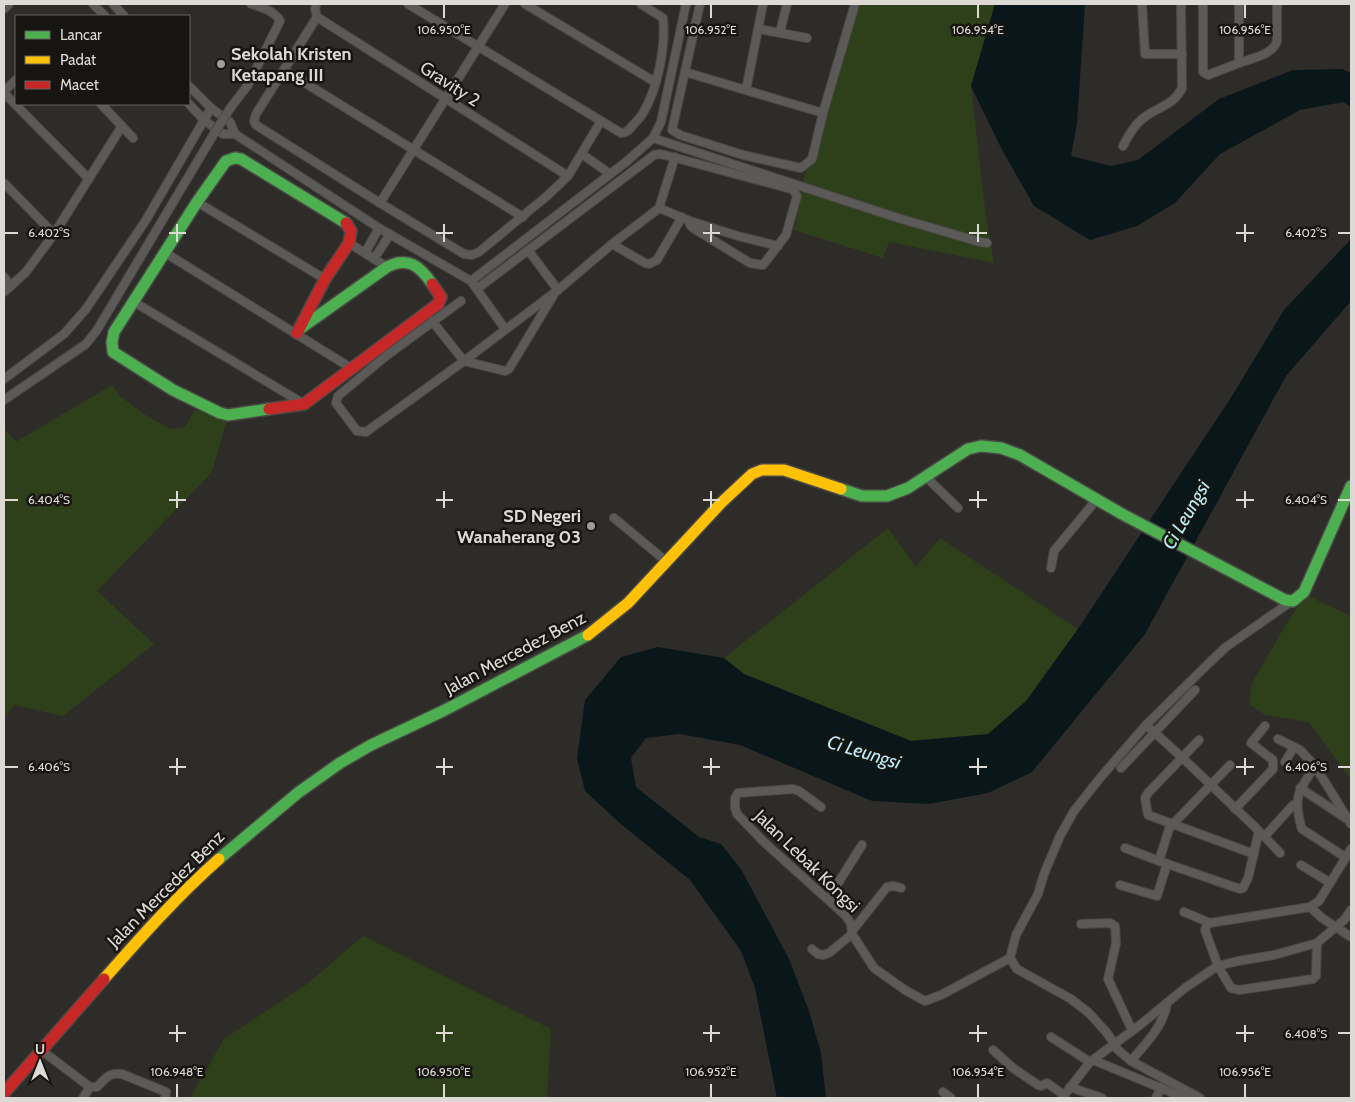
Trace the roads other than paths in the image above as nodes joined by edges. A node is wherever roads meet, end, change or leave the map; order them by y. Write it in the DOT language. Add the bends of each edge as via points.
graph roads {
  1 [pos="9,4"];
  2 [pos="93,4"];
  3 [pos="113,4"];
  4 [pos="251,4"];
  5 [pos="316,4"];
  6 [pos="408,4"];
  7 [pos="505,4"];
  8 [pos="525,4"];
  9 [pos="641,4"];
  10 [pos="686,4"];
  11 [pos="700,4"];
  12 [pos="763,4"];
  13 [pos="788,4"];
  14 [pos="855,4"];
  15 [pos="1142,4"];
  16 [pos="1181,4"];
  17 [pos="1203,4"];
  18 [pos="1239,4"];
  19 [pos="1277,4"];
  20 [pos="4,9"];
  21 [pos="104,15"];
  22 [pos="123,15"];
  23 [pos="318,17"];
  24 [pos="758,29"];
  25 [pos="780,32"];
  26 [pos="807,38"];
  27 [pos="478,46"];
  28 [pos="1182,54"];
  29 [pos="1239,63"];
  30 [pos="284,70"];
  31 [pos="685,72"];
  32 [pos="15,81"];
  33 [pos="655,82"];
  34 [pos="190,87"];
  35 [pos="746,90"];
  36 [pos="4,92"];
  37 [pos="446,99"];
  38 [pos="15,103"];
  39 [pos="17,105"];
  40 [pos="102,105"];
  41 [pos="189,105"];
  42 [pos="211,108"];
  43 [pos="823,113"];
  44 [pos="204,120"];
  45 [pos="601,121"];
  46 [pos="122,126"];
  47 [pos="235,134"];
  48 [pos="133,138"];
  49 [pos="653,138"];
  50 [pos="1123,146"];
  51 [pos="414,149"];
  52 [pos="582,154"];
  53 [pos="675,158"];
  54 [pos="610,174"];
  55 [pos="568,176"];
  56 [pos="89,179"];
  57 [pos="4,182"];
  58 [pos="197,202"];
  59 [pos="380,203"];
  60 [pos="659,208"];
  61 [pos="523,217"];
  62 [pos="682,218"];
  63 [pos="690,221"];
  64 [pos="379,228"];
  65 [pos="54,234"];
  66 [pos="390,234"];
  67 [pos="350,243"];
  68 [pos="987,243"];
  69 [pos="612,244"];
  70 [pos="778,246"];
  71 [pos="528,250"];
  72 [pos="164,252"];
  73 [pos="365,253"];
  74 [pos="374,259"];
  75 [pos="387,267"];
  76 [pos="4,278"];
  77 [pos="325,279"];
  78 [pos="472,281"];
  79 [pos="11,286"];
  80 [pos="477,289"];
  81 [pos="4,292"];
  82 [pos="556,292"];
  83 [pos="461,301"];
  84 [pos="134,302"];
  85 [pos="432,321"];
  86 [pos="505,329"];
  87 [pos="299,330"];
  88 [pos="464,361"];
  89 [pos="351,368"];
  90 [pos="4,379"];
  91 [pos="4,400"];
  92 [pos="304,404"];
  93 [pos="926,477"];
  94 [pos="1351,486"];
  95 [pos="1097,499"];
  96 [pos="958,508"];
  97 [pos="614,518"];
  98 [pos="667,562"];
  99 [pos="1051,568"];
  100 [pos="1293,601"];
  101 [pos="1195,690"];
  102 [pos="1146,725"];
  103 [pos="1266,726"];
  104 [pos="1155,732"];
  105 [pos="1278,738"];
  106 [pos="1199,740"];
  107 [pos="1294,747"];
  108 [pos="1182,758"];
  109 [pos="1285,762"];
  110 [pos="1230,764"];
  111 [pos="1315,766"];
  112 [pos="1121,768"];
  113 [pos="1210,785"];
  114 [pos="1300,788"];
  115 [pos="1293,805"];
  116 [pos="821,807"];
  117 [pos="1236,809"];
  118 [pos="1350,822"];
  119 [pos="1172,825"];
  120 [pos="1262,834"];
  121 [pos="862,845"];
  122 [pos="1125,848"];
  123 [pos="1351,849"];
  124 [pos="1280,853"];
  125 [pos="1254,854"];
  126 [pos="1345,857"];
  127 [pos="1159,861"];
  128 [pos="1167,864"];
  129 [pos="1301,865"];
  130 [pos="1329,882"];
  131 [pos="1120,885"];
  132 [pos="901,888"];
  133 [pos="828,899"];
  134 [pos="1310,907"];
  135 [pos="1351,910"];
  136 [pos="1184,912"];
  137 [pos="1210,923"];
  138 [pos="1081,924"];
  139 [pos="1336,926"];
  140 [pos="853,932"];
  141 [pos="1351,937"];
  142 [pos="1317,943"];
  143 [pos="812,949"];
  144 [pos="1010,958"];
  145 [pos="1218,966"];
  146 [pos="1167,1003"];
  147 [pos="1132,1030"];
  148 [pos="1051,1037"];
  149 [pos="1112,1044"];
  150 [pos="41,1050"];
  151 [pos="993,1050"];
  152 [pos="1092,1061"];
  153 [pos="1131,1062"];
  154 [pos="90,1087"];
  155 [pos="1070,1087"];
  156 [pos="1161,1087"];
  157 [pos="944,1092"];
  158 [pos="4,1093"];
  159 [pos="1063,1097"];
  160 [pos="83,1098"];
  161 [pos="166,1098"];
  162 [pos="952,1098"];
  163 [pos="1102,1098"];
  164 [pos="1156,1098"];
  165 [pos="1185,1098"];
  166 [pos="1200,1098"];
  1 -- 20 [label="street"];
  2 -- 21 [label="street"];
  3 -- 22 [label="street"];
  4 -- 91 [label="street, bridge" via="265,8 280,21 248,85 215,132 97,330 86,344"];
  5 -- 23 [label="street" via="314,9"];
  6 -- 27 [label="street"];
  7 -- 27 [label="street"];
  8 -- 33 [label="street"];
  9 -- 33 [label="street" via="664,18 662,53"];
  10 -- 49 [label="street" via="661,122"];
  11 -- 31 [label="street"];
  12 -- 24 [label="street"];
  13 -- 25 [label="street"];
  14 -- 43 [label="street"];
  15 -- 28 [label="street" via="1145,54"];
  16 -- 28 [label="street"];
  17 -- 29 [label="street" via="1203,72 1208,75"];
  18 -- 29 [label="street"];
  19 -- 29 [label="street" via="1278,41 1275,46"];
  23 -- 30 [label="street"];
  23 -- 37 [label="street, Gravity 2"];
  24 -- 25 [label="street"];
  24 -- 35 [label="street"];
  25 -- 26 [label="street"];
  27 -- 37 [label="street"];
  27 -- 45 [label="street"];
  28 -- 50 [label="street" via="1180,94 1142,119"];
  30 -- 51 [label="street"];
  30 -- 59 [label="street" via="256,114 256,125"];
  31 -- 35 [label="street"];
  31 -- 43 [label="street" via="672,130 743,155 801,168 812,159"];
  32 -- 36 [label="street"];
  33 -- 45 [label="street" via="643,113 625,133"];
  34 -- 42 [label="street"];
  35 -- 43 [label="street"];
  36 -- 38 [label="street"];
  37 -- 51 [label="street"];
  37 -- 55 [label="street, Gravity 2"];
  39 -- 56 [label="street"];
  40 -- 46 [label="street"];
  41 -- 44 [label="street"];
  42 -- 44 [label="street"];
  42 -- 47 [label="street" via="230,122"];
  44 -- 47 [label="street" via="223,134"];
  44 -- 90 [label="street" via="146,220 86,309 64,334"];
  45 -- 52 [label="street"];
  46 -- 48 [label="street"];
  46 -- 56 [label="street"];
  47 -- 64 [label="street"];
  49 -- 54 [label="street"];
  49 -- 68 [label="street" via="898,218"];
  51 -- 59 [label="street"];
  51 -- 61 [label="street"];
  52 -- 54 [label="street"];
  52 -- 55 [label="street"];
  53 -- 60 [label="street"];
  53 -- 70 [label="street" via="794,191 796,196 786,235"];
  53 -- 71 [label="street" via="654,155"];
  54 -- 78 [label="street"];
  55 -- 61 [label="street"];
  56 -- 65 [label="street"];
  57 -- 65 [label="street"];
  58 -- 67 [label="main road" via="226,161 241,159 347,224 352,231"];
  58 -- 72 [label="main road"];
  58 -- 77 [label="street"];
  59 -- 61 [label="street" via="470,255"];
  60 -- 62 [label="street"];
  60 -- 69 [label="street"];
  62 -- 63 [label="street"];
  62 -- 69 [label="street" via="658,260 649,264"];
  63 -- 70 [label="street"];
  63 -- 70 [label="street" via="693,228 755,264 763,266"];
  64 -- 66 [label="street"];
  64 -- 73 [label="street"];
  65 -- 79 [label="street" via="26,272"];
  66 -- 74 [label="street"];
  66 -- 78 [label="street"];
  67 -- 73 [label="street"];
  67 -- 77 [label="main road"];
  69 -- 82 [label="street"];
  71 -- 80 [label="street"];
  71 -- 82 [label="street"];
  72 -- 84 [label="main road"];
  72 -- 87 [label="street"];
  73 -- 74 [label="street"];
  74 -- 75 [label="street"];
  75 -- 87 [label="main road"];
  75 -- 89 [label="main road" via="402,260 424,272 440,300"];
  76 -- 79 [label="street"];
  77 -- 87 [label="main road"];
  78 -- 80 [label="street"];
  79 -- 81 [label="street"];
  80 -- 86 [label="street"];
  82 -- 86 [label="street"];
  82 -- 88 [label="street" via="507,370"];
  83 -- 85 [label="street"];
  84 -- 92 [label="street"];
  84 -- 92 [label="main road" via="111,339 113,352 173,390 228,415"];
  85 -- 88 [label="street"];
  85 -- 88 [label="street" via="338,396 336,403 341,410 358,431 366,432"];
  86 -- 88 [label="street"];
  87 -- 89 [label="street"];
  89 -- 92 [label="main road"];
  93 -- 95 [label="main road, Jalan Mercedez Benz" via="968,450 991,446 1020,455"];
  93 -- 96 [label="street"];
  93 -- 98 [label="main road, Jalan Mercedez Benz" via="902,492 874,498 784,470 762,470 752,474 721,503"];
  94 -- 100 [label="main road" via="1304,592"];
  95 -- 99 [label="street" via="1054,551"];
  95 -- 100 [label="main road, Jalan Mercedez Benz" via="1285,600"];
  97 -- 98 [label="street"];
  98 -- 150 [label="main road, Jalan Mercedez Benz" via="614,616 572,645 340,762 299,792 189,886"];
  100 -- 102 [label="street" via="1226,647"];
  101 -- 104 [label="street"];
  102 -- 104 [label="street"];
  102 -- 144 [label="street" via="1068,821 1038,894 1016,935"];
  103 -- 117 [label="street" via="1251,742 1273,760 1273,769"];
  104 -- 108 [label="street"];
  104 -- 112 [label="street"];
  105 -- 107 [label="street"];
  106 -- 108 [label="street"];
  107 -- 109 [label="street"];
  107 -- 111 [label="street"];
  108 -- 113 [label="street"];
  108 -- 119 [label="street" via="1145,798 1148,815"];
  110 -- 113 [label="street"];
  111 -- 114 [label="street"];
  111 -- 118 [label="street"];
  113 -- 117 [label="street"];
  113 -- 119 [label="street"];
  114 -- 118 [label="street"];
  114 -- 126 [label="street" via="1296,798 1302,829"];
  115 -- 120 [label="street"];
  116 -- 133 [label="street, Jalan Lebak Kongsi" via="793,789 738,794 735,798 737,814"];
  117 -- 120 [label="street"];
  119 -- 125 [label="street"];
  119 -- 127 [label="street"];
  120 -- 124 [label="street"];
  120 -- 125 [label="street"];
  121 -- 133 [label="street"];
  122 -- 127 [label="street"];
  123 -- 126 [label="street"];
  125 -- 128 [label="street" via="1246,884 1240,889"];
  126 -- 130 [label="street"];
  127 -- 128 [label="street"];
  128 -- 131 [label="street" via="1157,896"];
  129 -- 130 [label="street"];
  130 -- 134 [label="street" via="1319,901"];
  132 -- 140 [label="street" via="887,887"];
  133 -- 140 [label="street, Jalan Lebak Kongsi" via="846,916"];
  134 -- 137 [label="street"];
  134 -- 139 [label="street"];
  135 -- 139 [label="street"];
  136 -- 137 [label="street"];
  137 -- 145 [label="street" via="1205,930"];
  138 -- 147 [label="street" via="1110,923 1116,926 1108,980"];
  139 -- 141 [label="street"];
  139 -- 142 [label="street"];
  140 -- 143 [label="street" via="826,954 818,954"];
  140 -- 144 [label="street, Jalan Lebak Kongsi" via="874,968 922,1001 941,995"];
  142 -- 145 [label="street"];
  142 -- 145 [label="street" via="1316,976 1307,981 1239,990 1231,988"];
  144 -- 149 [label="street" via="1017,969 1089,1012"];
  145 -- 146 [label="street"];
  146 -- 147 [label="street"];
  146 -- 153 [label="street" via="1158,1027"];
  147 -- 149 [label="street"];
  148 -- 152 [label="street"];
  149 -- 152 [label="street"];
  149 -- 153 [label="street"];
  150 -- 154 [label="street"];
  150 -- 158 [label="main road, Jalan Mercedez Benz"];
  151 -- 159 [label="street" via="1038,1085 1047,1083"];
  152 -- 155 [label="street"];
  152 -- 156 [label="street"];
  153 -- 166 [label="street"];
  154 -- 160 [label="street"];
  154 -- 161 [label="street" via="97,1087 108,1075 116,1073 166,1092"];
  155 -- 159 [label="street"];
  155 -- 163 [label="street"];
  156 -- 164 [label="street"];
  156 -- 165 [label="street"];
  157 -- 162 [label="street"];
}
